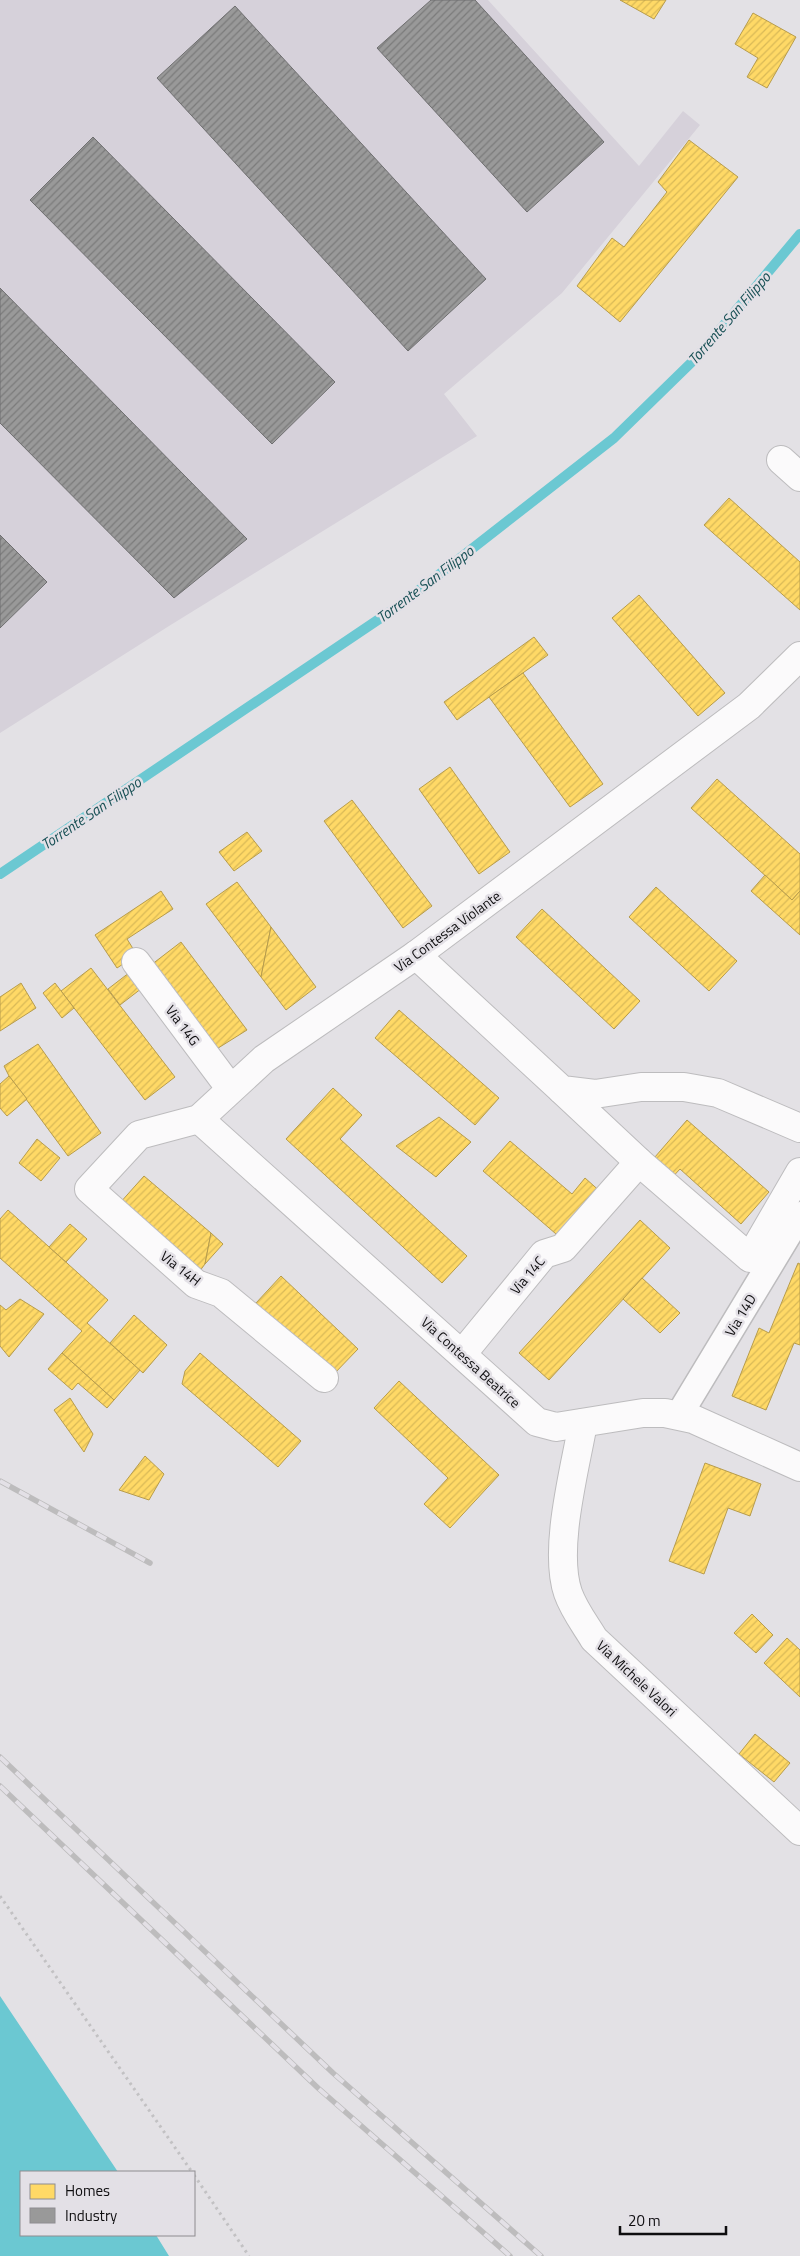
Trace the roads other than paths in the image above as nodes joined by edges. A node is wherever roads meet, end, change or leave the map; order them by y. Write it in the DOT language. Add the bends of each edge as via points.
graph roads {
  1 [pos="800,656"];
  2 [pos="416,955"];
  3 [pos="136,962"];
  4 [pos="230,1088"];
  5 [pos="562,1090"];
  6 [pos="199,1118"];
  7 [pos="800,1128"];
  8 [pos="639,1162"];
  9 [pos="799,1178"];
  10 [pos="89,1189"];
  11 [pos="800,1215"];
  12 [pos="462,1354"];
  13 [pos="324,1378"];
  14 [pos="679,1415"];
  15 [pos="583,1423"];
  16 [pos="800,1467"];
  17 [pos="800,1831"];
  1 -- 2 [label="street, Via Contessa Violante" via="750,706"];
  2 -- 4 [label="street, Via Contessa Violante" via="264,1059"];
  2 -- 5 [label="street"];
  3 -- 4 [label="street, Via 14G"];
  4 -- 6 [label="street, Via Contessa Violante"];
  5 -- 7 [label="street" via="595,1094 641,1087 684,1087 718,1093"];
  5 -- 8 [label="street"];
  6 -- 10 [label="street, Via Contessa Violante" via="139,1135"];
  6 -- 12 [label="street, Via Contessa Beatrice"];
  8 -- 9 [label="street" via="750,1258"];
  8 -- 12 [label="street, Via 14C" via="563,1248 544,1254"];
  10 -- 13 [label="street, Via 14H" via="196,1284 221,1293"];
  11 -- 14 [label="street, Via 14D"];
  12 -- 15 [label="street, Via Contessa Beatrice" via="537,1422 556,1427"];
  14 -- 15 [label="street, Via Contessa Beatrice" via="642,1413"];
  14 -- 16 [label="street, Via Contessa Beatrice"];
  15 -- 17 [label="street, Via Michele Valori" via="563,1537 563,1566 568,1592 577,1613 594,1639"];
}
